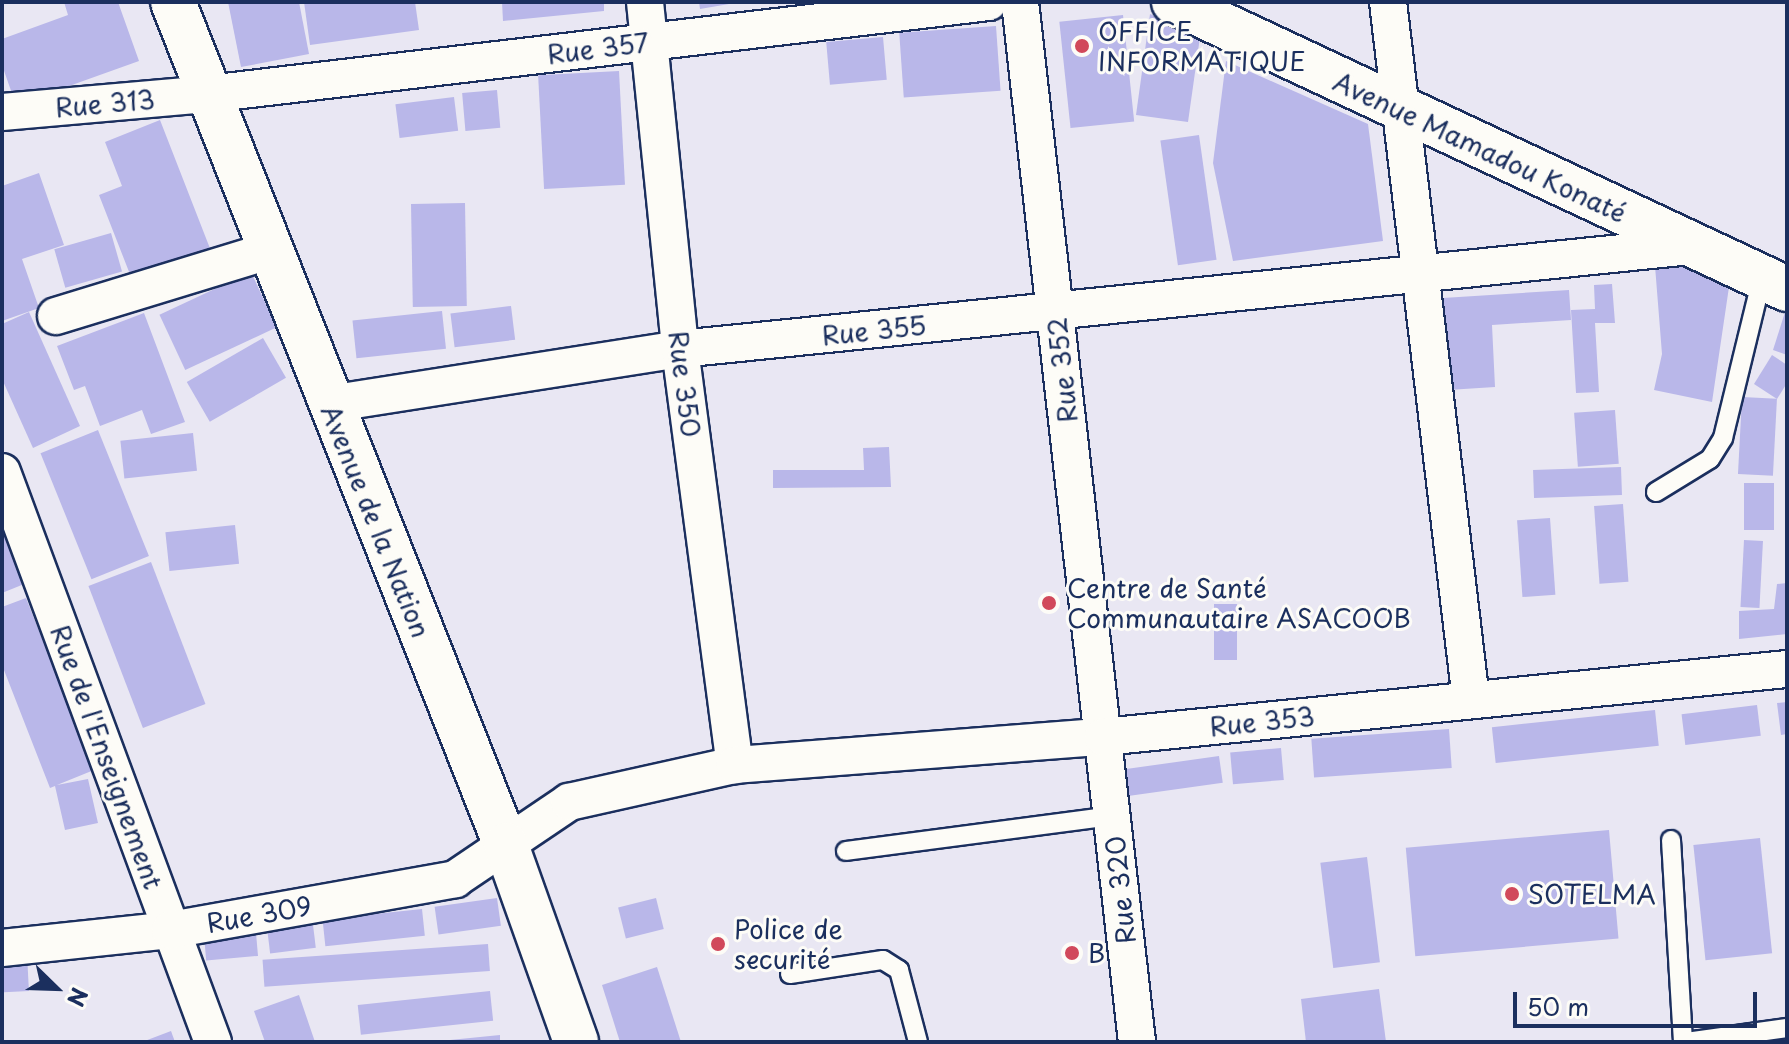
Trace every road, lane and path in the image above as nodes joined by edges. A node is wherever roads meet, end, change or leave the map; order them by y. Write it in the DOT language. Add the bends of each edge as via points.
graph roads {
  1 [pos="173,2"];
  2 [pos="645,2"];
  3 [pos="989,2"];
  4 [pos="1020,2"];
  5 [pos="1174,2"];
  6 [pos="1388,2"];
  7 [pos="649,42"];
  8 [pos="208,94"];
  9 [pos="1401,110"];
  10 [pos="2,112"];
  11 [pos="1691,246"];
  12 [pos="268,251"];
  13 [pos="1421,274"];
  14 [pos="1774,283"];
  15 [pos="1055,311"];
  16 [pos="56,316"];
  17 [pos="680,349"];
  18 [pos="329,404"];
  19 [pos="2,472"];
  20 [pos="1656,492"];
  21 [pos="1787,669"];
  22 [pos="1471,700"];
  23 [pos="1103,737"];
  24 [pos="735,765"];
  25 [pos="1112,816"];
  26 [pos="1671,840"];
  27 [pos="506,845"];
  28 [pos="846,851"];
  29 [pos="170,930"];
  30 [pos="2,948"];
  31 [pos="790,974"];
  32 [pos="1787,1028"];
  33 [pos="213,1042"];
  34 [pos="576,1042"];
  35 [pos="918,1042"];
  36 [pos="1137,1042"];
  37 [pos="1685,1042"];
  1 -- 8 [label="street, Avenue de la Nation"];
  2 -- 7 [label="street, Rue 350"];
  3 -- 7 [label="street, Rue 357"];
  4 -- 15 [label="street, Rue 352"];
  5 -- 9 [label="street, Avenue Mamadou Konaté"];
  6 -- 9 [label="street"];
  7 -- 8 [label="street, Rue 357"];
  7 -- 17 [label="street, Rue 350"];
  8 -- 10 [label="street, Rue 313"];
  8 -- 12 [label="street, Avenue de la Nation"];
  9 -- 11 [label="street, Avenue Mamadou Konaté"];
  9 -- 13 [label="street"];
  11 -- 13 [label="street, Rue 355"];
  11 -- 14 [label="street, Avenue Mamadou Konaté"];
  12 -- 16 [label="street"];
  12 -- 18 [label="street, Avenue de la Nation"];
  13 -- 15 [label="street, Rue 355"];
  13 -- 22 [label="street"];
  14 -- 20 [label="lane" via="1723,438 1710,459"];
  15 -- 17 [label="street, Rue 355"];
  15 -- 23 [label="street, Rue 352"];
  17 -- 18 [label="street, Rue 355"];
  17 -- 24 [label="street, Rue 350"];
  18 -- 27 [label="street, Avenue de la Nation"];
  19 -- 29 [label="street, Rue de l'Enseignement"];
  21 -- 22 [label="street, Rue 353"];
  22 -- 23 [label="street, Rue 353"];
  23 -- 24 [label="street, Rue 353"];
  23 -- 25 [label="street, Rue 320"];
  24 -- 27 [label="street, Rue 309" via="569,802"];
  25 -- 28 [label="lane"];
  25 -- 36 [label="street, Rue 320"];
  26 -- 37 [label="lane"];
  27 -- 29 [label="street, Rue 309" via="455,879"];
  27 -- 34 [label="street, Avenue de la Nation"];
  29 -- 30 [label="street, Rue 309"];
  29 -- 33 [label="street, Rue de l'Enseignement"];
  31 -- 35 [label="lane" via="883,960 899,970"];
  32 -- 37 [label="lane"];
}
